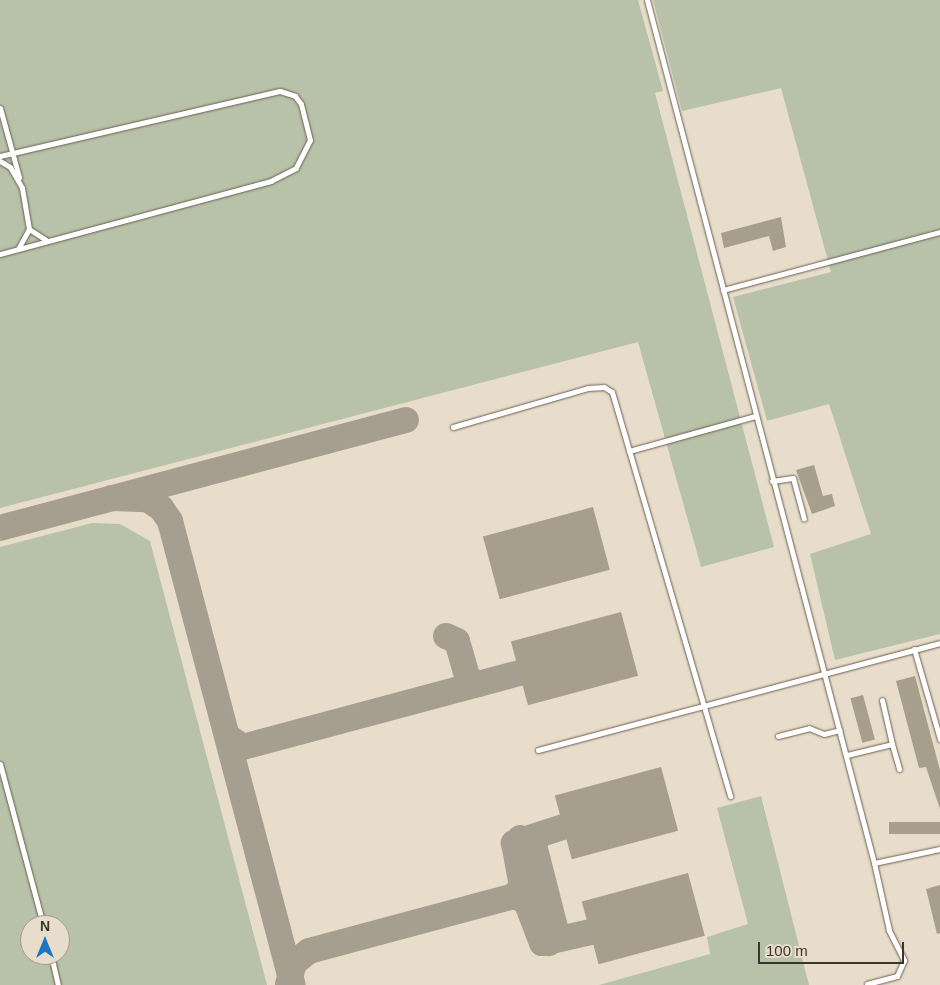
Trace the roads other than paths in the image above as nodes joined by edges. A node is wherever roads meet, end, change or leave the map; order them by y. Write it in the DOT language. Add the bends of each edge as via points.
graph roads {
  1 [pos="646,0"];
  2 [pos="0,108"];
  3 [pos="12,152"];
  4 [pos="0,156"];
  5 [pos="0,161"];
  6 [pos="22,188"];
  7 [pos="29,229"];
  8 [pos="940,232"];
  9 [pos="46,240"];
  10 [pos="18,248"];
  11 [pos="0,254"];
  12 [pos="723,290"];
  13 [pos="755,416"];
  14 [pos="453,427"];
  15 [pos="629,451"];
  16 [pos="772,481"];
  17 [pos="804,519"];
  18 [pos="940,643"];
  19 [pos="914,650"];
  20 [pos="824,674"];
  21 [pos="882,700"];
  22 [pos="703,705"];
  23 [pos="840,730"];
  24 [pos="778,736"];
  25 [pos="940,739"];
  26 [pos="892,744"];
  27 [pos="538,750"];
  28 [pos="847,755"];
  29 [pos="0,764"];
  30 [pos="899,769"];
  31 [pos="730,796"];
  32 [pos="940,849"];
  33 [pos="874,863"];
  34 [pos="40,915"];
  35 [pos="53,965"];
  36 [pos="867,984"];
  37 [pos="58,985"];
  1 -- 12 [label="lane"];
  2 -- 3 [label="lane"];
  3 -- 4 [label="lane"];
  3 -- 6 [label="lane"];
  3 -- 9 [label="lane" via="280,91 295,96 305,112 308,150 296,168 283,177"];
  5 -- 6 [label="lane" via="10,167"];
  6 -- 7 [label="lane"];
  7 -- 9 [label="lane"];
  7 -- 10 [label="lane"];
  8 -- 12 [label="lane"];
  9 -- 10 [label="lane"];
  10 -- 11 [label="lane"];
  12 -- 13 [label="lane"];
  13 -- 15 [label="lane"];
  13 -- 16 [label="lane"];
  14 -- 15 [label="lane" via="604,386 612,392"];
  15 -- 22 [label="lane"];
  16 -- 17 [label="lane" via="793,478"];
  16 -- 20 [label="lane"];
  18 -- 19 [label="lane"];
  19 -- 20 [label="lane"];
  19 -- 25 [label="lane"];
  20 -- 22 [label="lane"];
  20 -- 23 [label="lane"];
  21 -- 26 [label="lane"];
  22 -- 27 [label="lane"];
  22 -- 31 [label="lane"];
  23 -- 24 [label="lane" via="824,734 809,728"];
  23 -- 28 [label="lane"];
  26 -- 28 [label="lane"];
  26 -- 30 [label="lane"];
  28 -- 33 [label="lane"];
  29 -- 34 [label="lane"];
  32 -- 33 [label="lane"];
  33 -- 36 [label="lane" via="889,930 904,960 897,976"];
  35 -- 37 [label="lane"];
}
